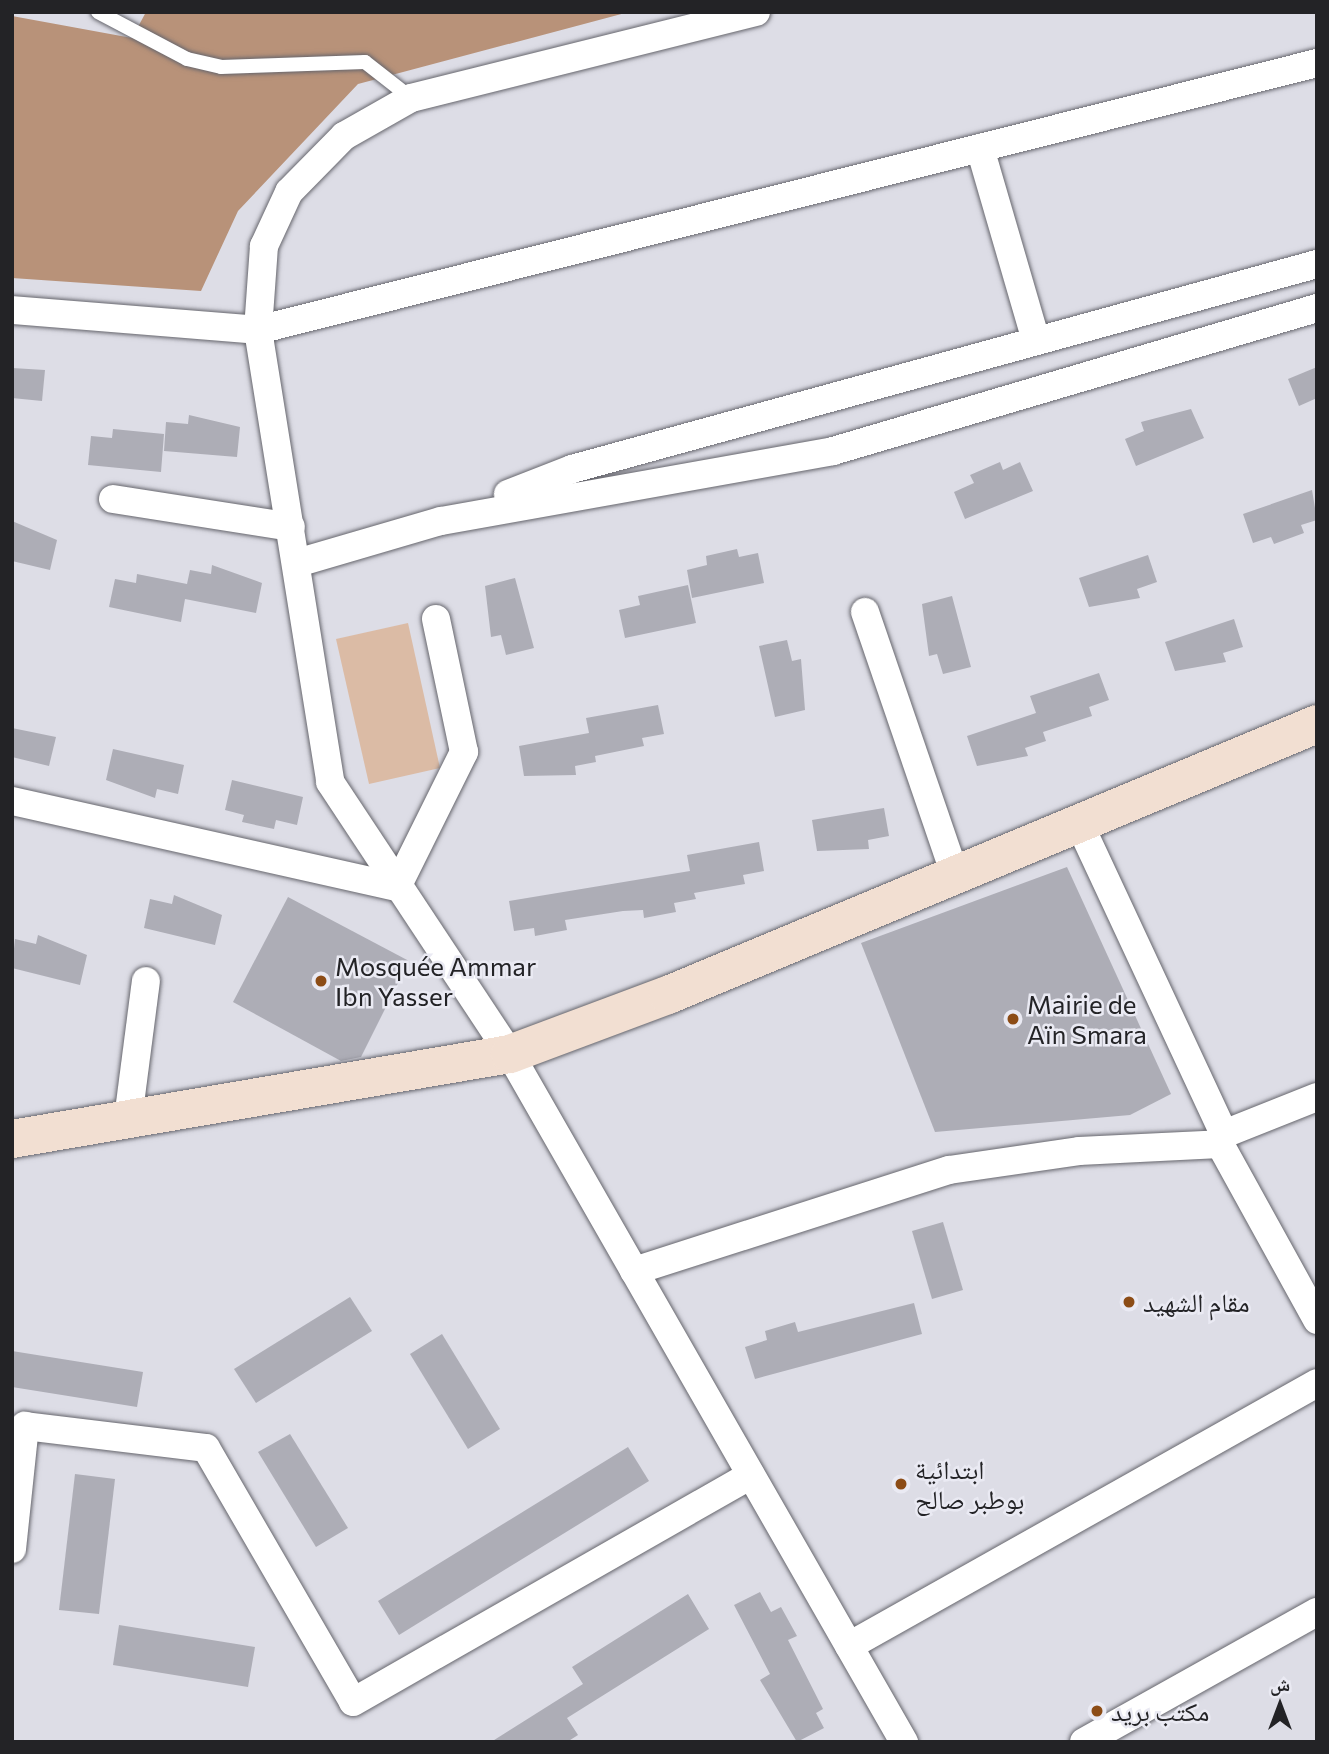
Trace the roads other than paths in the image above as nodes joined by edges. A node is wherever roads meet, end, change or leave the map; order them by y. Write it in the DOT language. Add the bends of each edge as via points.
graph roads {
  1 [pos="98,12"];
  2 [pos="741,14"];
  3 [pos="1317,63"];
  4 [pos="411,98"];
  5 [pos="980,148"];
  6 [pos="1317,264"];
  7 [pos="1317,308"];
  8 [pos="12,310"];
  9 [pos="258,330"];
  10 [pos="1036,341"];
  11 [pos="113,499"];
  12 [pos="441,521"];
  13 [pos="291,527"];
  14 [pos="297,563"];
  15 [pos="865,612"];
  16 [pos="436,619"];
  17 [pos="1317,724"];
  18 [pos="12,801"];
  19 [pos="1079,823"];
  20 [pos="955,875"];
  21 [pos="397,887"];
  22 [pos="146,981"];
  23 [pos="510,1054"];
  24 [pos="1317,1097"];
  25 [pos="128,1119"];
  26 [pos="12,1139"];
  27 [pos="1222,1139"];
  28 [pos="634,1271"];
  29 [pos="1317,1320"];
  30 [pos="1317,1383"];
  31 [pos="751,1475"];
  32 [pos="12,1549"];
  33 [pos="1317,1612"];
  34 [pos="849,1646"];
  35 [pos="904,1742"];
  36 [pos="1084,1742"];
  1 -- 4 [label="lane" via="187,59 220,67 365,62"];
  2 -- 4 [label="street"];
  3 -- 5 [label="street"];
  4 -- 9 [label="street" via="344,135 289,192 264,246"];
  5 -- 9 [label="street"];
  5 -- 10 [label="street"];
  6 -- 10 [label="street"];
  7 -- 12 [label="street" via="833,451"];
  8 -- 9 [label="street"];
  9 -- 13 [label="street"];
  10 -- 12 [label="street" via="572,469"];
  11 -- 13 [label="street"];
  12 -- 14 [label="street"];
  13 -- 14 [label="street"];
  14 -- 21 [label="street" via="330,782"];
  15 -- 20 [label="street"];
  16 -- 21 [label="street" via="464,752"];
  17 -- 19 [label="main road"];
  18 -- 21 [label="street"];
  19 -- 20 [label="main road"];
  19 -- 27 [label="street"];
  20 -- 23 [label="main road"];
  21 -- 23 [label="street"];
  22 -- 25 [label="street"];
  23 -- 25 [label="main road"];
  23 -- 28 [label="street"];
  24 -- 27 [label="street"];
  25 -- 26 [label="main road"];
  27 -- 28 [label="street" via="1079,1151 949,1170"];
  27 -- 29 [label="street"];
  28 -- 31 [label="street"];
  30 -- 34 [label="street"];
  31 -- 32 [label="street" via="353,1702 206,1448 25,1426"];
  31 -- 34 [label="street"];
  33 -- 36 [label="street"];
  34 -- 35 [label="street"];
}
